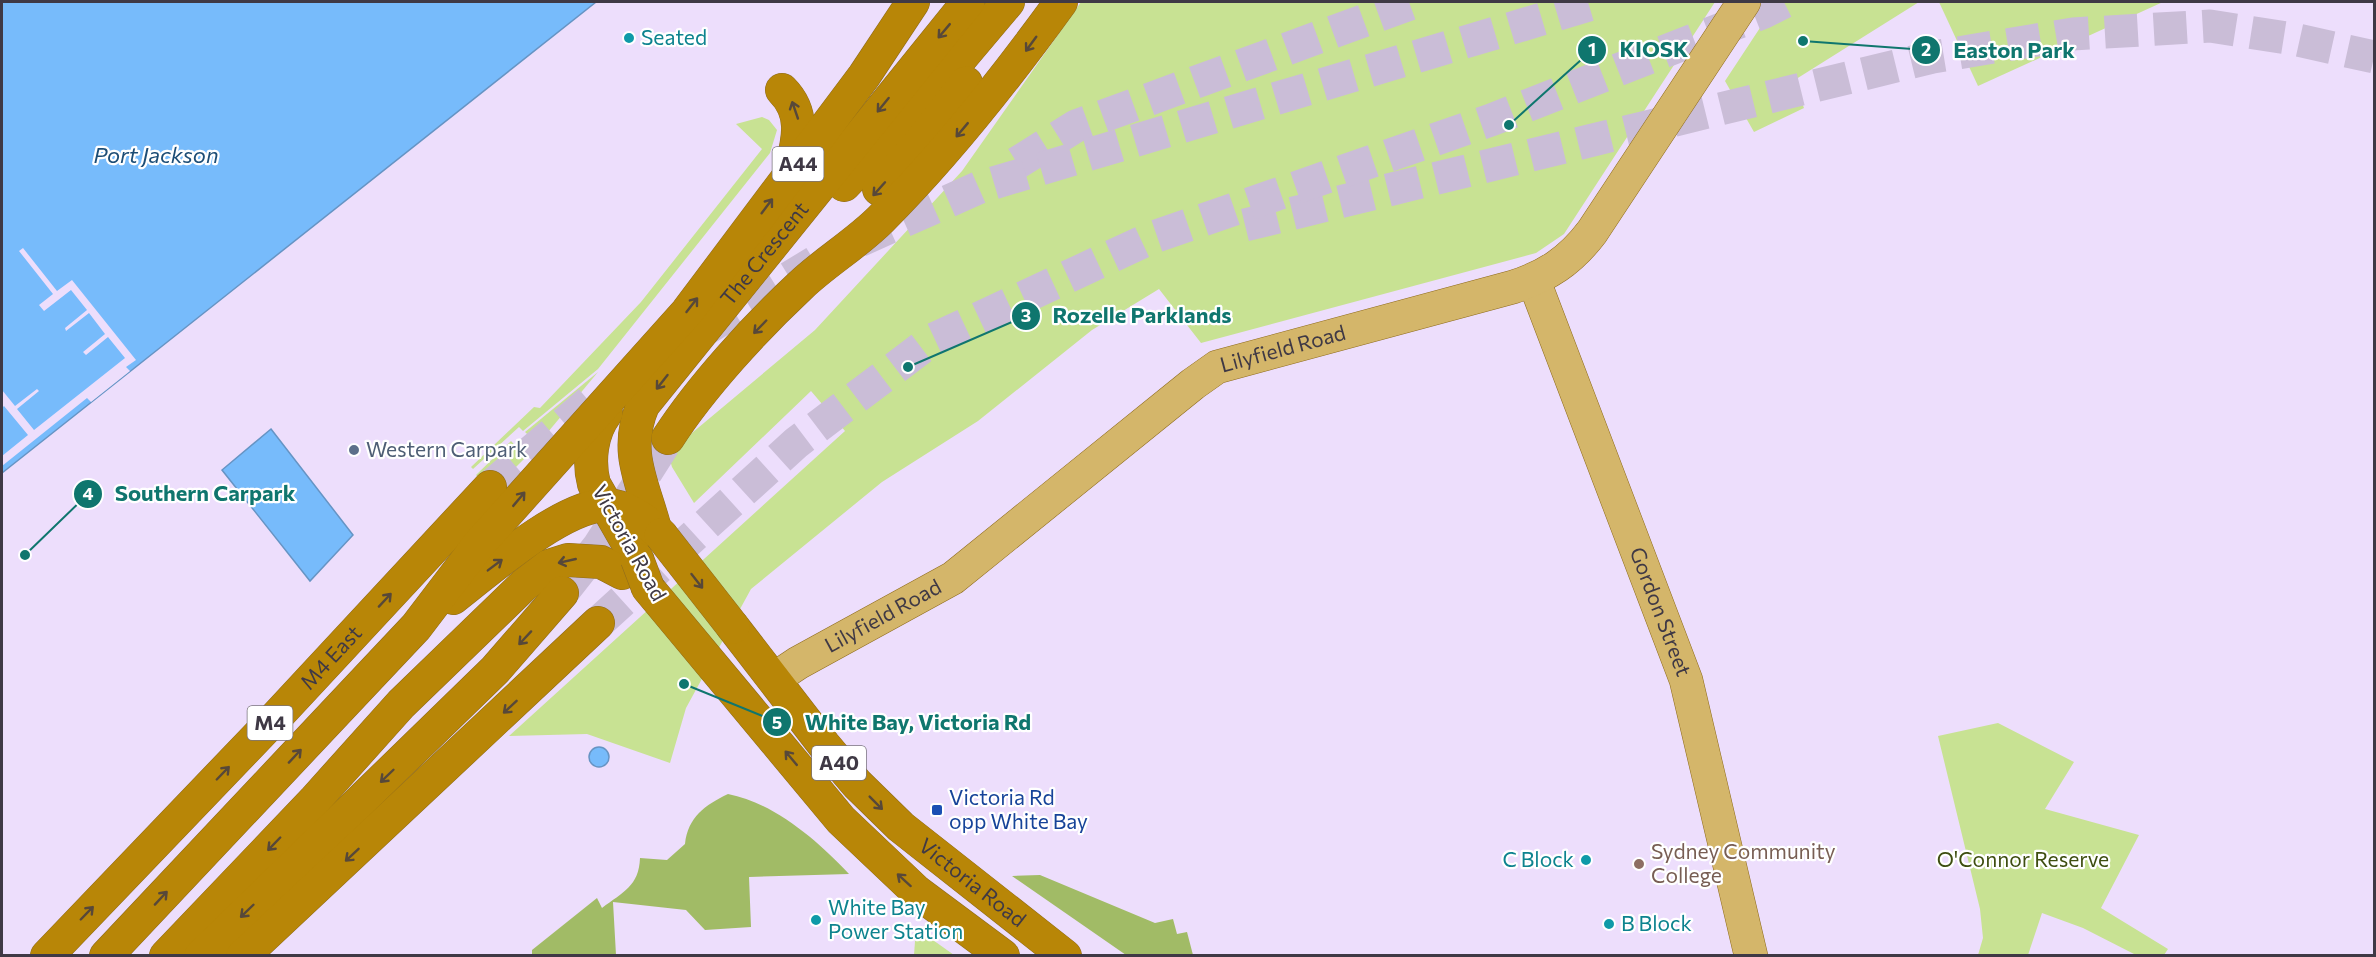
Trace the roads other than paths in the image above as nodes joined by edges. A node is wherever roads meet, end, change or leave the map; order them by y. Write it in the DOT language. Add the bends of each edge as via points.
graph roads {
  1 [pos="913,2"];
  2 [pos="968,2"];
  3 [pos="1008,2"];
  4 [pos="1020,2"];
  5 [pos="1061,2"];
  6 [pos="1744,2"];
  7 [pos="920,60"];
  8 [pos="782,90"];
  9 [pos="927,98"];
  10 [pos="918,145"];
  11 [pos="790,175"];
  12 [pos="752,268"];
  13 [pos="1534,280"];
  14 [pos="800,285"];
  15 [pos="641,366"];
  16 [pos="668,438"];
  17 [pos="490,487"];
  18 [pos="606,505"];
  19 [pos="658,532"];
  20 [pos="636,573"];
  21 [pos="562,593"];
  22 [pos="598,623"];
  23 [pos="416,627"];
  24 [pos="774,679"];
  25 [pos="47,956"];
  26 [pos="106,956"];
  27 [pos="166,956"];
  28 [pos="201,956"];
  29 [pos="243,956"];
  30 [pos="1004,956"];
  31 [pos="1065,956"];
  32 [pos="1751,956"];
  1 -- 11 [label="highway, The Crescent / A44"];
  2 -- 7 [label="highway, The Crescent, one-way"];
  3 -- 9 [label="highway"];
  4 -- 10 [label="highway" via="985,58"];
  5 -- 14 [label="highway, one-way" via="1000,86 933,163 879,221"];
  6 -- 13 [label="main road, Lilyfield Road" via="1577,251 1562,265"];
  7 -- 9 [label="highway"];
  7 -- 12 [label="highway, The Crescent, one-way"];
  11 -- 8 [label="highway, one-way" via="799,137 798,113"];
  9 -- 10 [label="highway"];
  9 -- 12 [label="highway" via="798,234"];
  10 -- 14 [label="highway, one-way" via="834,240"];
  15 -- 11 [label="highway, The Crescent / A44, one-way" via="687,312"];
  12 -- 19 [label="highway, The Crescent, one-way" via="643,405 636,423 634,458"];
  13 -- 24 [label="main road, Lilyfield Road" via="1217,367 953,578"];
  13 -- 32 [label="main road, Gordon Street" via="1686,680"];
  14 -- 16 [label="highway, one-way" via="738,350"];
  15 -- 18 [label="highway, Victoria Road" via="601,419 590,453 594,484"];
  23 -- 15 [label="highway, one-way" via="480,543"];
  25 -- 17 [label="highway, M4 East / M4, one-way"];
  18 -- 19 [label="highway" via="632,514"];
  18 -- 20 [label="highway, Victoria Road"];
  23 -- 18 [label="highway, one-way" via="537,535 567,518"];
  19 -- 24 [label="highway, Victoria Road / A40, one-way, bridge"];
  20 -- 27 [label="highway, one-way" via="600,562 568,560 549,566 524,585 401,704"];
  30 -- 20 [label="highway, Victoria Road / A40, one-way" via="917,892 841,820"];
  21 -- 28 [label="highway, one-way" via="495,670"];
  22 -- 29 [label="highway, one-way"];
  26 -- 23 [label="highway, one-way"];
  24 -- 31 [label="highway, Victoria Road / A40, one-way" via="857,784 901,827"];
}
